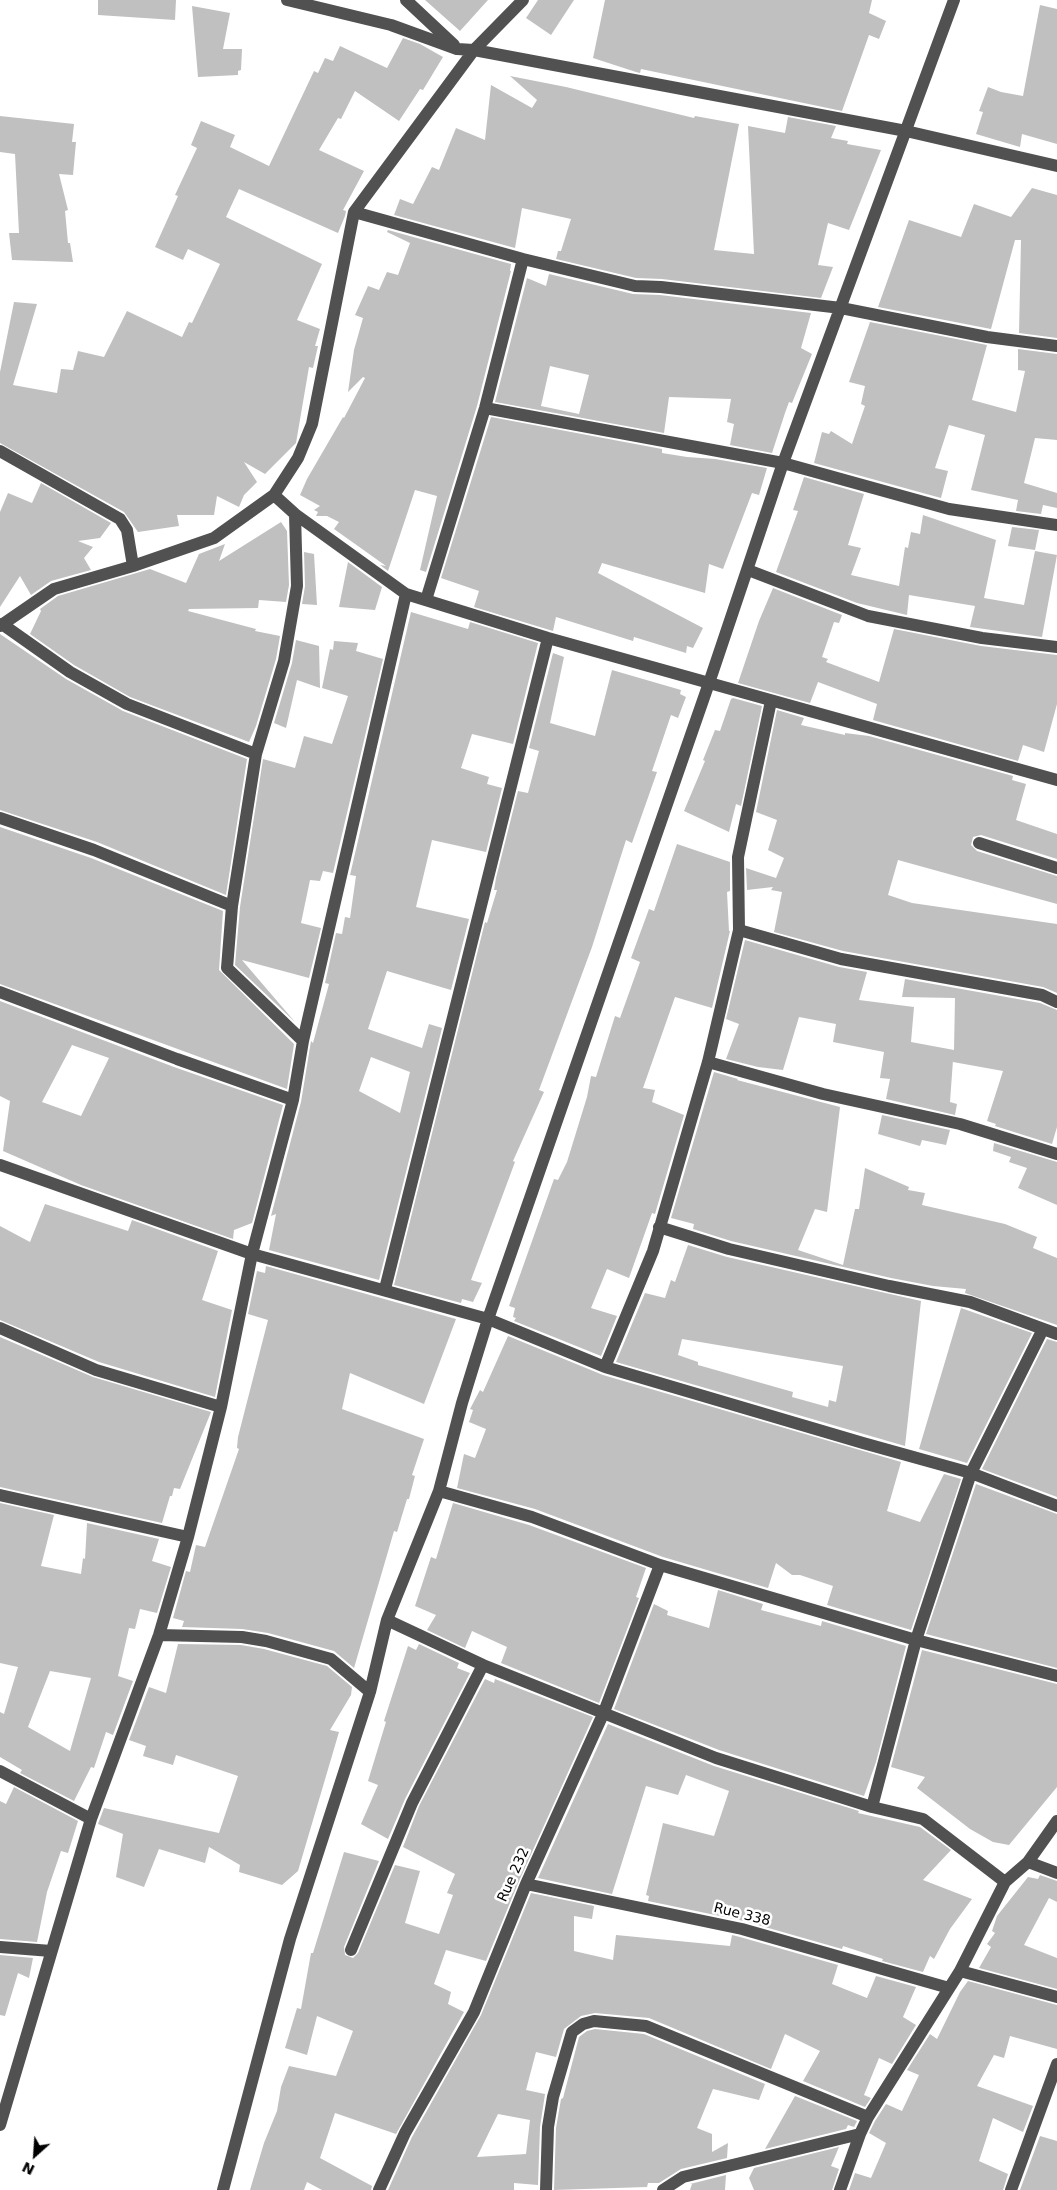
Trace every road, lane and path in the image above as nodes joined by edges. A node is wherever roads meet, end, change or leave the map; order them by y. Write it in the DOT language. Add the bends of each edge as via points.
graph roads {
  1 [pos="287,0"];
  2 [pos="406,0"];
  3 [pos="523,0"];
  4 [pos="954,0"];
  5 [pos="457,49"];
  6 [pos="474,50"];
  7 [pos="906,131"];
  8 [pos="1057,166"];
  9 [pos="354,212"];
  10 [pos="523,259"];
  11 [pos="841,308"];
  12 [pos="1057,346"];
  13 [pos="485,408"];
  14 [pos="0,451"];
  15 [pos="783,463"];
  16 [pos="274,495"];
  17 [pos="295,514"];
  18 [pos="1057,525"];
  19 [pos="133,566"];
  20 [pos="748,570"];
  21 [pos="406,594"];
  22 [pos="426,600"];
  23 [pos="1,625"];
  24 [pos="548,638"];
  25 [pos="1057,647"];
  26 [pos="709,684"];
  27 [pos="771,701"];
  28 [pos="256,754"];
  29 [pos="1057,780"];
  30 [pos="0,818"];
  31 [pos="980,843"];
  32 [pos="1057,868"];
  33 [pos="232,906"];
  34 [pos="739,930"];
  35 [pos="0,992"];
  36 [pos="1057,1002"];
  37 [pos="303,1041"];
  38 [pos="708,1062"];
  39 [pos="293,1100"];
  40 [pos="1057,1154"];
  41 [pos="0,1165"];
  42 [pos="659,1228"];
  43 [pos="252,1254"];
  44 [pos="385,1289"];
  45 [pos="488,1319"];
  46 [pos="0,1328"];
  47 [pos="1043,1329"];
  48 [pos="1057,1334"];
  49 [pos="605,1367"];
  50 [pos="221,1408"];
  51 [pos="970,1473"];
  52 [pos="438,1491"];
  53 [pos="0,1495"];
  54 [pos="1057,1506"];
  55 [pos="188,1537"];
  56 [pos="660,1565"];
  57 [pos="387,1620"];
  58 [pos="159,1635"];
  59 [pos="916,1640"];
  60 [pos="483,1665"];
  61 [pos="1057,1676"];
  62 [pos="370,1692"];
  63 [pos="604,1712"];
  64 [pos="0,1771"];
  65 [pos="872,1807"];
  66 [pos="91,1819"];
  67 [pos="1057,1821"];
  68 [pos="1028,1862"];
  69 [pos="1057,1873"];
  70 [pos="1005,1882"];
  71 [pos="526,1884"];
  72 [pos="0,1947"];
  73 [pos="351,1950"];
  74 [pos="50,1951"];
  75 [pos="960,1971"];
  76 [pos="949,1988"];
  77 [pos="1057,1997"];
  78 [pos="1057,2064"];
  79 [pos="868,2117"];
  80 [pos="0,2125"];
  81 [pos="860,2134"];
  82 [pos="682,2184"];
  83 [pos="223,2190"];
  84 [pos="379,2190"];
  85 [pos="546,2190"];
  86 [pos="663,2190"];
  87 [pos="840,2190"];
  88 [pos="1011,2190"];
  1 -- 5 [label="street" via="391,25"];
  2 -- 5 [label="street"];
  3 -- 6 [label="street"];
  4 -- 7 [label="street"];
  5 -- 6 [label="street"];
  6 -- 7 [label="street"];
  6 -- 9 [label="street"];
  7 -- 8 [label="street"];
  7 -- 11 [label="street"];
  9 -- 10 [label="street"];
  9 -- 16 [label="street" via="312,424 298,458"];
  10 -- 11 [label="street" via="635,286"];
  10 -- 13 [label="street"];
  11 -- 12 [label="street" via="986,337"];
  11 -- 15 [label="street"];
  13 -- 15 [label="street"];
  13 -- 22 [label="street"];
  14 -- 19 [label="street" via="120,519 127,530"];
  15 -- 18 [label="street" via="949,509"];
  15 -- 20 [label="street"];
  16 -- 17 [label="street"];
  16 -- 19 [label="street" via="214,538"];
  17 -- 21 [label="street"];
  17 -- 28 [label="street" via="296,586 284,660"];
  19 -- 23 [label="street" via="54,589"];
  20 -- 25 [label="street" via="868,616 982,638"];
  20 -- 26 [label="street"];
  21 -- 22 [label="street"];
  21 -- 37 [label="street"];
  22 -- 24 [label="street"];
  23 -- 28 [label="street" via="70,672 126,704"];
  24 -- 26 [label="street"];
  24 -- 44 [label="street"];
  26 -- 27 [label="street"];
  26 -- 45 [label="street"];
  27 -- 29 [label="street"];
  27 -- 34 [label="street" via="738,857"];
  28 -- 33 [label="street"];
  30 -- 33 [label="street" via="102,853"];
  31 -- 32 [label="street"];
  33 -- 37 [label="street" via="227,968"];
  34 -- 36 [label="street" via="841,959 1042,995"];
  34 -- 38 [label="street"];
  35 -- 39 [label="street"];
  37 -- 39 [label="street"];
  38 -- 40 [label="street" via="823,1094 960,1124"];
  38 -- 42 [label="street"];
  39 -- 43 [label="street"];
  41 -- 43 [label="street"];
  42 -- 47 [label="street" via="730,1249 970,1302"];
  42 -- 49 [label="street" via="653,1251"];
  43 -- 44 [label="street"];
  43 -- 50 [label="street"];
  44 -- 45 [label="street"];
  45 -- 49 [label="street"];
  45 -- 52 [label="street"];
  46 -- 50 [label="street" via="96,1370"];
  47 -- 48 [label="street"];
  47 -- 51 [label="street"];
  49 -- 51 [label="street"];
  50 -- 55 [label="street"];
  51 -- 54 [label="street"];
  51 -- 59 [label="street"];
  52 -- 56 [label="street" via="532,1517"];
  52 -- 57 [label="street"];
  53 -- 55 [label="street"];
  55 -- 58 [label="street"];
  56 -- 59 [label="street"];
  56 -- 63 [label="street, Rue 232"];
  57 -- 60 [label="street"];
  57 -- 62 [label="street"];
  58 -- 62 [label="street" via="242,1637 266,1641 330,1659"];
  58 -- 66 [label="street"];
  59 -- 61 [label="street"];
  59 -- 65 [label="street"];
  60 -- 63 [label="street"];
  60 -- 73 [label="street" via="412,1803"];
  62 -- 83 [label="street" via="290,1939"];
  63 -- 65 [label="street" via="716,1758"];
  63 -- 71 [label="street, Rue 232"];
  64 -- 66 [label="street"];
  65 -- 70 [label="street" via="923,1818"];
  66 -- 74 [label="street"];
  67 -- 68 [label="street"];
  68 -- 69 [label="street"];
  68 -- 70 [label="street"];
  70 -- 75 [label="street"];
  71 -- 76 [label="street, Rue 338" via="742,1929"];
  71 -- 84 [label="street, Rue 232" via="474,2012 405,2132"];
  72 -- 74 [label="street"];
  74 -- 80 [label="street"];
  75 -- 76 [label="street"];
  75 -- 77 [label="street"];
  76 -- 79 [label="street"];
  78 -- 88 [label="street"];
  79 -- 81 [label="street"];
  79 -- 85 [label="street" via="646,2026 594,2020 572,2032 553,2097 548,2127"];
  81 -- 82 [label="street"];
  81 -- 87 [label="street"];
  82 -- 86 [label="street"];
}
